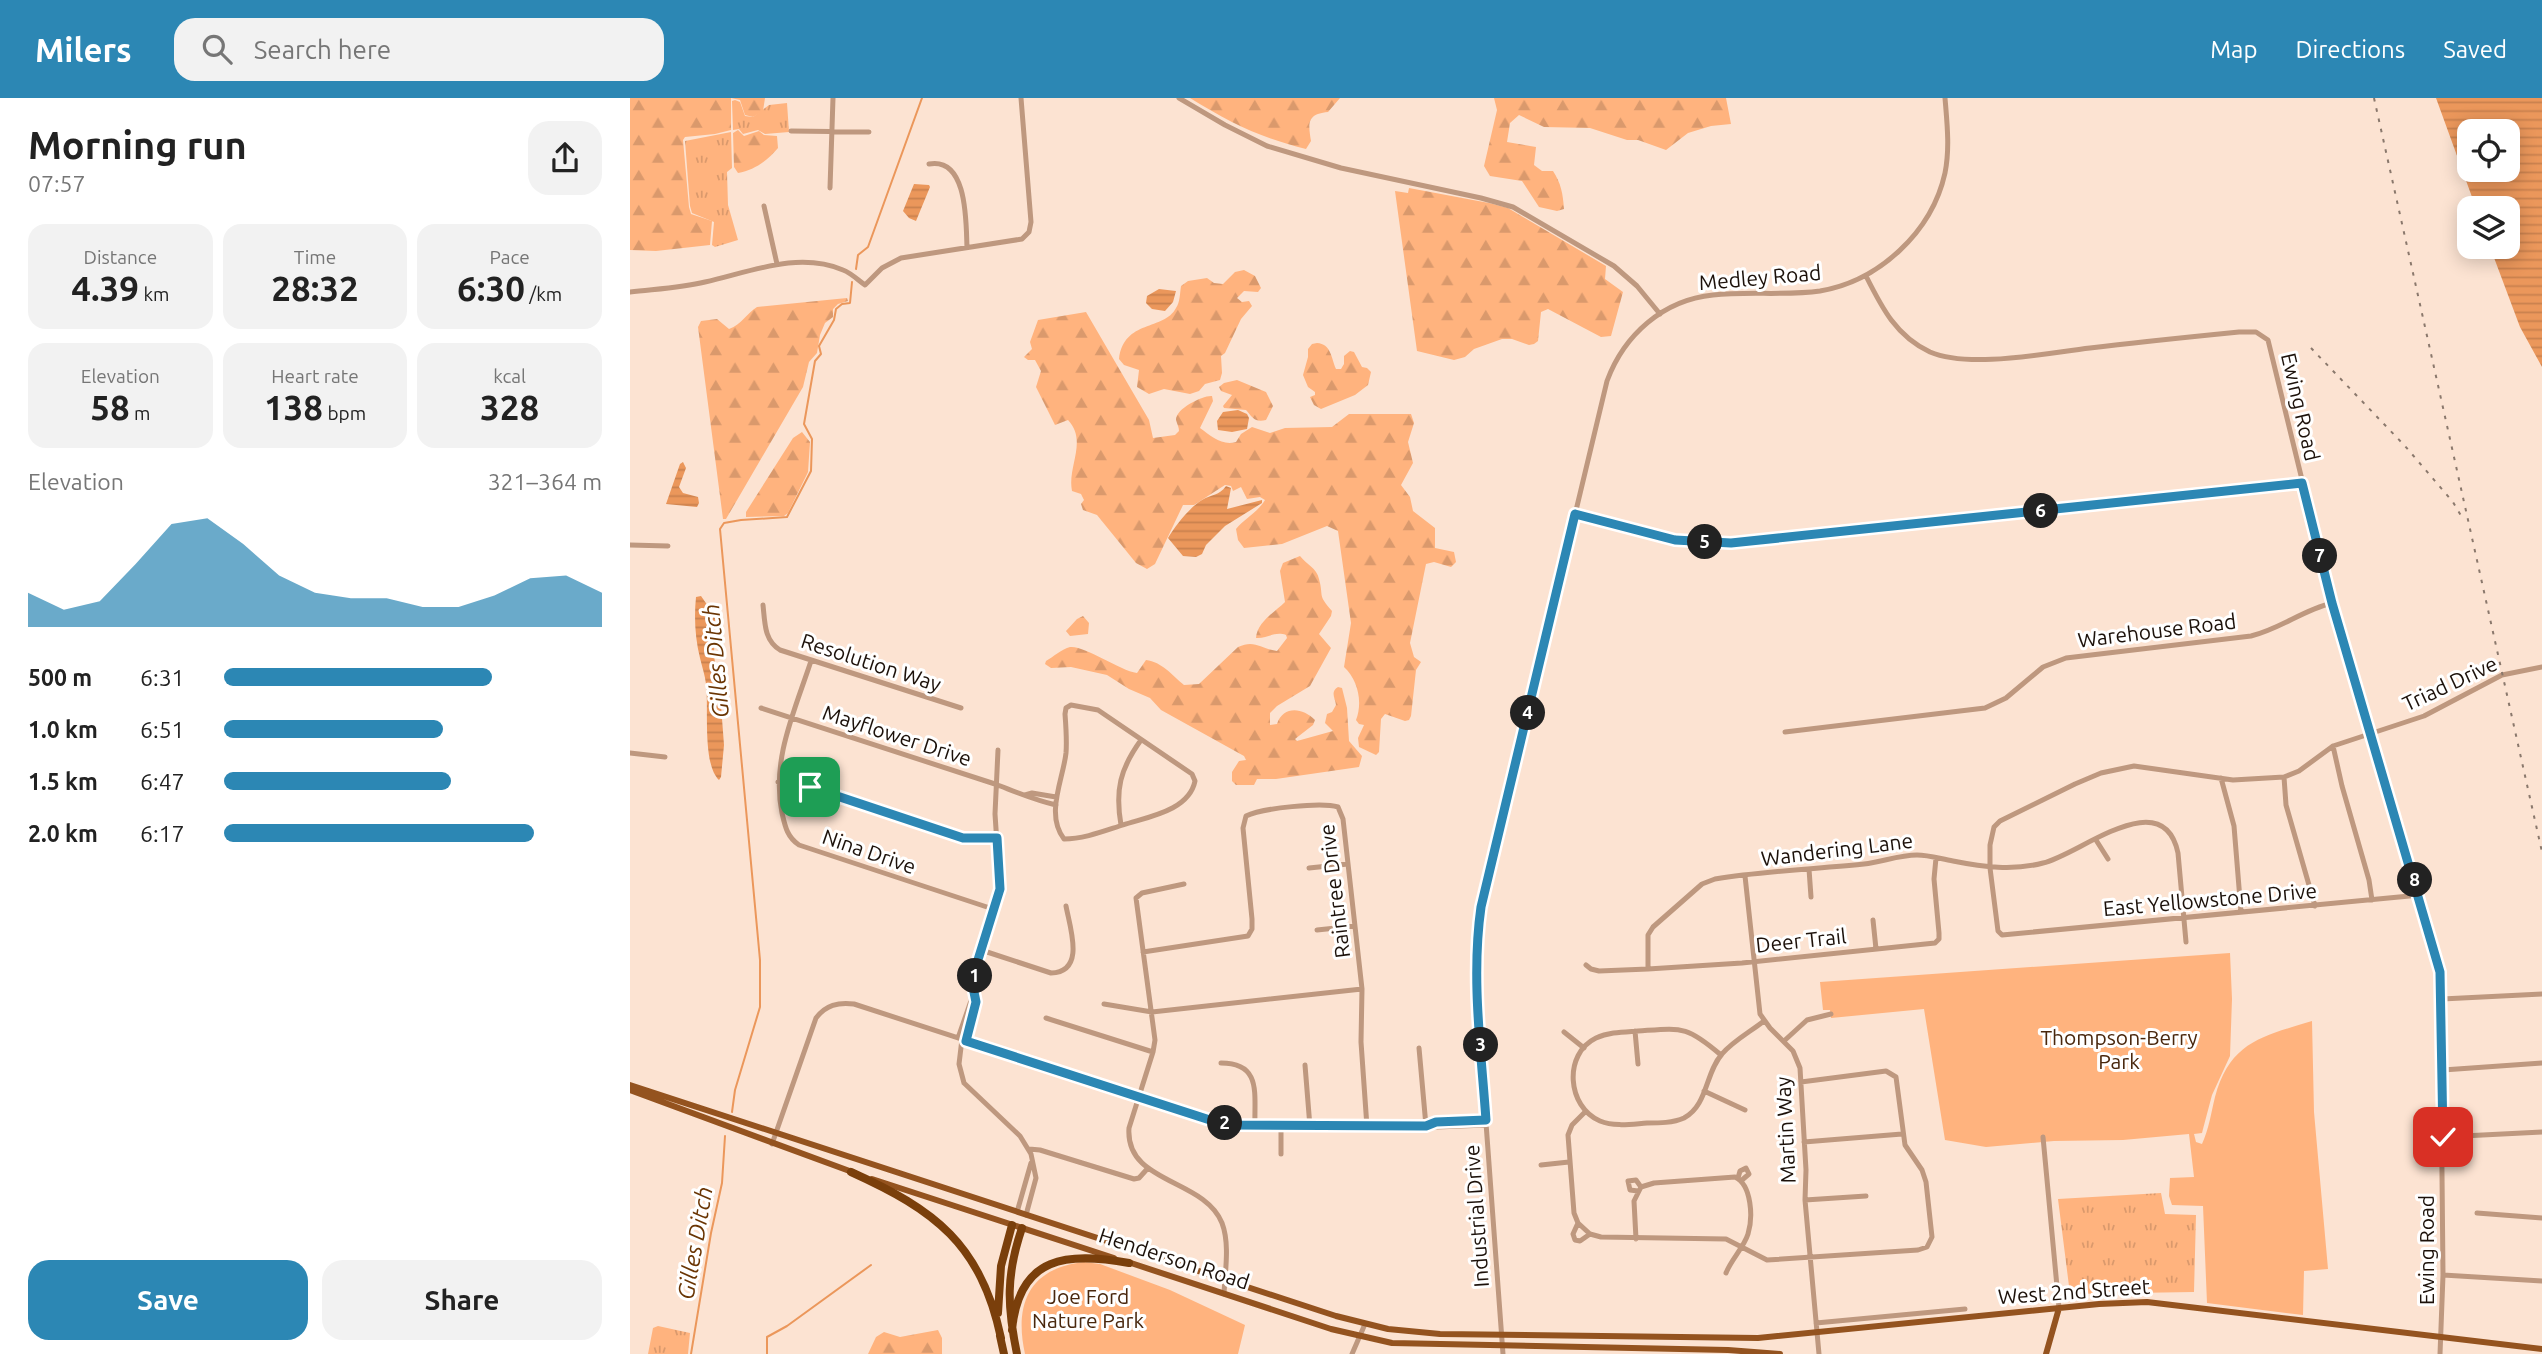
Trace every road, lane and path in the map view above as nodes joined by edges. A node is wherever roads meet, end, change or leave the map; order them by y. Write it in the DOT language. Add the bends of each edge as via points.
graph roads {
  1 [pos="833,98"];
  2 [pos="1021,98"];
  3 [pos="1179,98"];
  4 [pos="1945,98"];
  5 [pos="791,131"];
  6 [pos="832,131"];
  7 [pos="869,132"];
  8 [pos="929,164"];
  9 [pos="830,188"];
  10 [pos="764,206"];
  11 [pos="967,247"];
  12 [pos="777,264"];
  13 [pos="1866,276"];
  14 [pos="630,292"];
  15 [pos="1660,314"];
  16 [pos="2302,483"];
  17 [pos="1575,514"];
  18 [pos="630,545"];
  19 [pos="668,546"];
  20 [pos="2332,603"];
  21 [pos="763,605"];
  22 [pos="811,660"];
  23 [pos="2542,667"];
  24 [pos="761,708"];
  25 [pos="961,708"];
  26 [pos="792,718"];
  27 [pos="1785,732"];
  28 [pos="2372,733"];
  29 [pos="1142,740"];
  30 [pos="2333,746"];
  31 [pos="998,750"];
  32 [pos="630,752"];
  33 [pos="665,757"];
  34 [pos="2284,777"];
  35 [pos="2221,779"];
  36 [pos="778,782"];
  37 [pos="995,784"];
  38 [pos="1024,795"];
  39 [pos="1056,797"];
  40 [pos="1056,805"];
  41 [pos="1121,825"];
  42 [pos="997,838"];
  43 [pos="2096,840"];
  44 [pos="1936,858"];
  45 [pos="2108,859"];
  46 [pos="1348,864"];
  47 [pos="1309,868"];
  48 [pos="1990,868"];
  49 [pos="1810,869"];
  50 [pos="1745,876"];
  51 [pos="1184,884"];
  52 [pos="2420,895"];
  53 [pos="1811,897"];
  54 [pos="2372,901"];
  55 [pos="1066,906"];
  56 [pos="2315,906"];
  57 [pos="996,910"];
  58 [pos="2241,912"];
  59 [pos="2184,918"];
  60 [pos="1872,920"];
  61 [pos="1355,926"];
  62 [pos="1317,930"];
  63 [pos="2186,942"];
  64 [pos="1876,949"];
  65 [pos="981,950"];
  66 [pos="1143,952"];
  67 [pos="1753,961"];
  68 [pos="1586,965"];
  69 [pos="1648,969"];
  70 [pos="1362,989"];
  71 [pos="2542,994"];
  72 [pos="2442,999"];
  73 [pos="1104,1004"];
  74 [pos="1152,1012"];
  75 [pos="1831,1014"];
  76 [pos="1046,1018"];
  77 [pos="1764,1021"];
  78 [pos="1635,1031"];
  79 [pos="1564,1032"];
  80 [pos="962,1039"];
  81 [pos="1784,1041"];
  82 [pos="1419,1048"];
  83 [pos="1584,1048"];
  84 [pos="1153,1052"];
  85 [pos="1721,1055"];
  86 [pos="1220,1063"];
  87 [pos="2542,1063"];
  88 [pos="1305,1065"];
  89 [pos="1638,1065"];
  90 [pos="2443,1070"];
  91 [pos="1801,1082"];
  92 [pos="630,1088"];
  93 [pos="1704,1091"];
  94 [pos="1139,1096"];
  95 [pos="1745,1110"];
  96 [pos="1586,1111"];
  97 [pos="1486,1122"];
  98 [pos="1255,1125"];
  99 [pos="1281,1126"];
  100 [pos="1426,1126"];
  101 [pos="1310,1127"];
  102 [pos="1367,1127"];
  103 [pos="2542,1132"];
  104 [pos="776,1133"];
  105 [pos="1902,1134"];
  106 [pos="2043,1137"];
  107 [pos="2443,1137"];
  108 [pos="1804,1142"];
  109 [pos="772,1144"];
  110 [pos="1029,1149"];
  111 [pos="1281,1154"];
  112 [pos="1032,1160"];
  113 [pos="1569,1162"];
  114 [pos="1541,1165"];
  115 [pos="1148,1168"];
  116 [pos="851,1172"];
  117 [pos="1867,1196"];
  118 [pos="1805,1200"];
  119 [pos="1017,1212"];
  120 [pos="2477,1213"];
  121 [pos="1026,1214"];
  122 [pos="2542,1218"];
  123 [pos="1578,1223"];
  124 [pos="1012,1224"];
  125 [pos="1022,1228"];
  126 [pos="1590,1234"];
  127 [pos="1636,1239"];
  128 [pos="1741,1246"];
  129 [pos="1810,1256"];
  130 [pos="1129,1263"];
  131 [pos="1726,1273"];
  132 [pos="2443,1275"];
  133 [pos="1224,1280"];
  134 [pos="2542,1281"];
  135 [pos="1224,1294"];
  136 [pos="2059,1308"];
  137 [pos="1965,1309"];
  138 [pos="1947,1311"];
  139 [pos="1947,1320"];
  140 [pos="1364,1324"];
  141 [pos="1816,1324"];
  142 [pos="1012,1331"];
  143 [pos="1817,1333"];
  144 [pos="1502,1335"];
  145 [pos="1360,1337"];
  146 [pos="1001,1338"];
  147 [pos="2442,1338"];
  148 [pos="1692,1339"];
  149 [pos="2542,1349"];
  150 [pos="1503,1350"];
  151 [pos="2525,1351"];
  152 [pos="1004,1354"];
  153 [pos="1017,1354"];
  154 [pos="1352,1354"];
  155 [pos="1780,1354"];
  156 [pos="1819,1354"];
  157 [pos="2046,1354"];
  158 [pos="2440,1354"];
  1 -- 6 [label="street"];
  2 -- 11 [label="street" via="1029,232 1016,241"];
  3 -- 15 [label="street" via="1256,141 1290,153 1513,207 1614,266"];
  4 -- 13 [label="street, Medley Road" via="1946,163 1931,208 1908,242"];
  5 -- 6 [label="street"];
  6 -- 7 [label="street"];
  6 -- 9 [label="street"];
  8 -- 11 [label="street" via="942,163 959,182"];
  10 -- 12 [label="street"];
  11 -- 12 [label="street" via="901,258 865,285 831,266"];
  12 -- 14 [label="street" via="693,285"];
  13 -- 15 [label="street, Medley Road" via="1823,290 1703,296"];
  13 -- 16 [label="street, Ewing Road" via="1897,328 1928,351 1954,358 2001,358 2256,332 2268,340"];
  15 -- 17 [label="street, Industrial Drive" via="1643,325 1612,368"];
  16 -- 17 [label="street" via="1731,543 1675,540"];
  16 -- 20 [label="street, Ewing Road"];
  17 -- 97 [label="street, Industrial Drive" via="1481,907 1476,987"];
  18 -- 19 [label="street"];
  20 -- 27 [label="street, Warehouse Road" via="2251,636 2066,658 2043,667 2006,698 1985,708"];
  20 -- 28 [label="street, Ewing Road"];
  21 -- 22 [label="street, Resolution Way" via="772,644"];
  22 -- 25 [label="street, Resolution Way"];
  22 -- 26 [label="street, Nina Drive"];
  23 -- 28 [label="street, Triad Drive" via="2502,675 2441,709"];
  24 -- 26 [label="street, Mayflower Drive"];
  26 -- 36 [label="street, Nina Drive"];
  26 -- 37 [label="street, Mayflower Drive"];
  28 -- 30 [label="street, Triad Drive"];
  28 -- 52 [label="street, Ewing Road"];
  29 -- 39 [label="street" via="1098,710 1068,706"];
  29 -- 41 [label="street" via="1127,762 1120,784"];
  29 -- 41 [label="street" via="1192,774 1195,784 1168,810"];
  30 -- 34 [label="street, Triad Drive"];
  30 -- 54 [label="street"];
  31 -- 37 [label="street"];
  32 -- 33 [label="street"];
  34 -- 35 [label="street"];
  34 -- 56 [label="street" via="2286,805"];
  35 -- 48 [label="street" via="2144,766 2090,777 2000,821 1991,834"];
  35 -- 58 [label="street" via="2234,826"];
  36 -- 42 [label="street" via="810,787 963,838"];
  36 -- 57 [label="street, Nina Drive" via="785,825 798,844"];
  37 -- 38 [label="street, Mayflower Drive"];
  37 -- 42 [label="street"];
  38 -- 39 [label="street, Mayflower Drive"];
  38 -- 40 [label="street, Mayflower Drive"];
  39 -- 40 [label="street"];
  40 -- 41 [label="street" via="1064,839"];
  42 -- 57 [label="street" via="1001,878"];
  43 -- 45 [label="street"];
  43 -- 48 [label="street, Wandering Lane" via="2043,864"];
  43 -- 59 [label="street, Wandering Lane" via="2140,821 2168,832 2178,853"];
  44 -- 48 [label="street, Wandering Lane"];
  44 -- 49 [label="street, Wandering Lane" via="1907,855"];
  44 -- 64 [label="street, Deer Trail" via="1937,942"];
  46 -- 47 [label="street"];
  46 -- 61 [label="street, Raintree Drive"];
  46 -- 66 [label="street, Raintree Drive" via="1338,807 1250,814 1243,828 1251,933 1245,938"];
  48 -- 59 [label="street, East Yellowstone Drive" via="1998,931 2003,935"];
  49 -- 50 [label="street, Wandering Lane"];
  49 -- 53 [label="street"];
  50 -- 67 [label="street"];
  50 -- 69 [label="street, Wandering Lane" via="1702,884 1653,927"];
  51 -- 66 [label="street" via="1136,898"];
  52 -- 54 [label="street, East Yellowstone Drive"];
  52 -- 72 [label="street, Ewing Road" via="2440,972"];
  54 -- 56 [label="street, East Yellowstone Drive"];
  55 -- 65 [label="street" via="1074,951 1072,961 1061,972 1051,973"];
  56 -- 58 [label="street, East Yellowstone Drive"];
  57 -- 65 [label="street"];
  58 -- 59 [label="street, East Yellowstone Drive"];
  59 -- 63 [label="street, Wandering Lane"];
  60 -- 64 [label="street"];
  61 -- 62 [label="street"];
  61 -- 70 [label="street, Raintree Drive"];
  64 -- 67 [label="street, Deer Trail"];
  65 -- 80 [label="street"];
  66 -- 74 [label="street"];
  67 -- 69 [label="street, Deer Trail"];
  67 -- 77 [label="street"];
  68 -- 69 [label="street, Deer Trail" via="1599,971"];
  70 -- 74 [label="street"];
  70 -- 102 [label="street, Raintree Drive"];
  71 -- 72 [label="street"];
  72 -- 90 [label="street, Ewing Road"];
  73 -- 74 [label="street"];
  74 -- 84 [label="street"];
  75 -- 81 [label="street" via="1807,1020"];
  76 -- 84 [label="street"];
  77 -- 81 [label="street, Martin Way"];
  77 -- 85 [label="street"];
  78 -- 83 [label="street" via="1600,1036"];
  78 -- 85 [label="street" via="1689,1031"];
  78 -- 89 [label="street"];
  79 -- 83 [label="street"];
  80 -- 94 [label="street"];
  80 -- 104 [label="street" via="854,1004 829,1006 811,1029"];
  80 -- 110 [label="street" via="959,1064 964,1083"];
  81 -- 91 [label="street, Martin Way" via="1797,1057"];
  82 -- 100 [label="street"];
  83 -- 96 [label="street" via="1573,1084"];
  84 -- 94 [label="street"];
  85 -- 93 [label="street"];
  86 -- 98 [label="street" via="1238,1065 1250,1073"];
  87 -- 90 [label="street"];
  88 -- 101 [label="street"];
  90 -- 107 [label="street, Ewing Road"];
  91 -- 105 [label="street" via="1889,1072 1896,1077"];
  91 -- 108 [label="street, Martin Way"];
  92 -- 104 [label="main road, Henderson Road"];
  92 -- 109 [label="main road, Henderson Road"];
  93 -- 95 [label="street"];
  93 -- 96 [label="street" via="1692,1112 1676,1121 1619,1125 1600,1121"];
  94 -- 98 [label="street" via="1213,1121"];
  94 -- 115 [label="street" via="1128,1139 1133,1155"];
  96 -- 113 [label="street" via="1569,1129"];
  97 -- 100 [label="street"];
  97 -- 144 [label="street, Industrial Drive"];
  98 -- 99 [label="street"];
  99 -- 101 [label="street"];
  99 -- 111 [label="street"];
  100 -- 102 [label="street"];
  101 -- 102 [label="street"];
  103 -- 107 [label="street"];
  104 -- 109 [label="street"];
  104 -- 119 [label="main road, Henderson Road"];
  105 -- 108 [label="street"];
  105 -- 129 [label="street" via="1926,1182 1932,1241 1918,1250"];
  106 -- 136 [label="street"];
  107 -- 132 [label="street, Ewing Road"];
  108 -- 118 [label="street, Martin Way"];
  109 -- 116 [label="main road, Henderson Road"];
  110 -- 112 [label="street"];
  110 -- 115 [label="street" via="1134,1180"];
  112 -- 119 [label="street"];
  112 -- 121 [label="street" via="1036,1178"];
  113 -- 114 [label="street"];
  113 -- 123 [label="street" via="1572,1208"];
  115 -- 133 [label="street" via="1215,1211 1225,1234"];
  116 -- 124 [label="main road, Henderson Road"];
  116 -- 146 [label="highway" via="905,1198 950,1234 980,1273"];
  117 -- 118 [label="street"];
  118 -- 129 [label="street, Martin Way"];
  119 -- 121 [label="main road, Henderson Road"];
  119 -- 124 [label="main road"];
  120 -- 122 [label="street"];
  121 -- 125 [label="main road"];
  121 -- 133 [label="main road, Henderson Road"];
  123 -- 126 [label="street"];
  123 -- 126 [label="street" via="1575,1240"];
  124 -- 125 [label="main road, Henderson Road"];
  124 -- 146 [label="highway" via="999,1281"];
  125 -- 130 [label="main road, Henderson Road"];
  125 -- 142 [label="highway" via="1009,1284"];
  126 -- 127 [label="street"];
  127 -- 128 [label="street" via="1720,1239"];
  127 -- 128 [label="street" via="1634,1201 1639,1189 1654,1183 1731,1176 1740,1179 1748,1193 1748,1234"];
  128 -- 129 [label="street" via="1768,1260"];
  128 -- 131 [label="street"];
  129 -- 141 [label="street, Martin Way"];
  130 -- 135 [label="main road, Henderson Road"];
  130 -- 142 [label="highway" via="1077,1256 1050,1264 1024,1289 1015,1307"];
  132 -- 134 [label="street"];
  132 -- 147 [label="street, Ewing Road"];
  133 -- 135 [label="street"];
  133 -- 140 [label="main road, Henderson Road"];
  135 -- 145 [label="main road, Henderson Road"];
  136 -- 139 [label="main road, West 2nd Street"];
  136 -- 147 [label="main road, West 2nd Street" via="2158,1302"];
  136 -- 157 [label="main road"];
  137 -- 138 [label="street"];
  138 -- 139 [label="street"];
  138 -- 141 [label="street"];
  139 -- 143 [label="main road, West 2nd Street"];
  140 -- 144 [label="main road, Henderson Road" via="1415,1333"];
  140 -- 145 [label="street"];
  141 -- 143 [label="street, Martin Way"];
  142 -- 153 [label="highway"];
  143 -- 148 [label="main road, West 2nd Street"];
  143 -- 156 [label="street, Martin Way"];
  144 -- 148 [label="main road, Henderson Road"];
  144 -- 150 [label="street, Industrial Drive"];
  145 -- 150 [label="main road, Henderson Road"];
  145 -- 154 [label="street"];
  146 -- 152 [label="highway"];
  147 -- 151 [label="main road, West 2nd Street"];
  147 -- 158 [label="street, Ewing Road"];
  149 -- 151 [label="main road, West 2nd Street"];
  150 -- 155 [label="main road, Henderson Road"];
}
